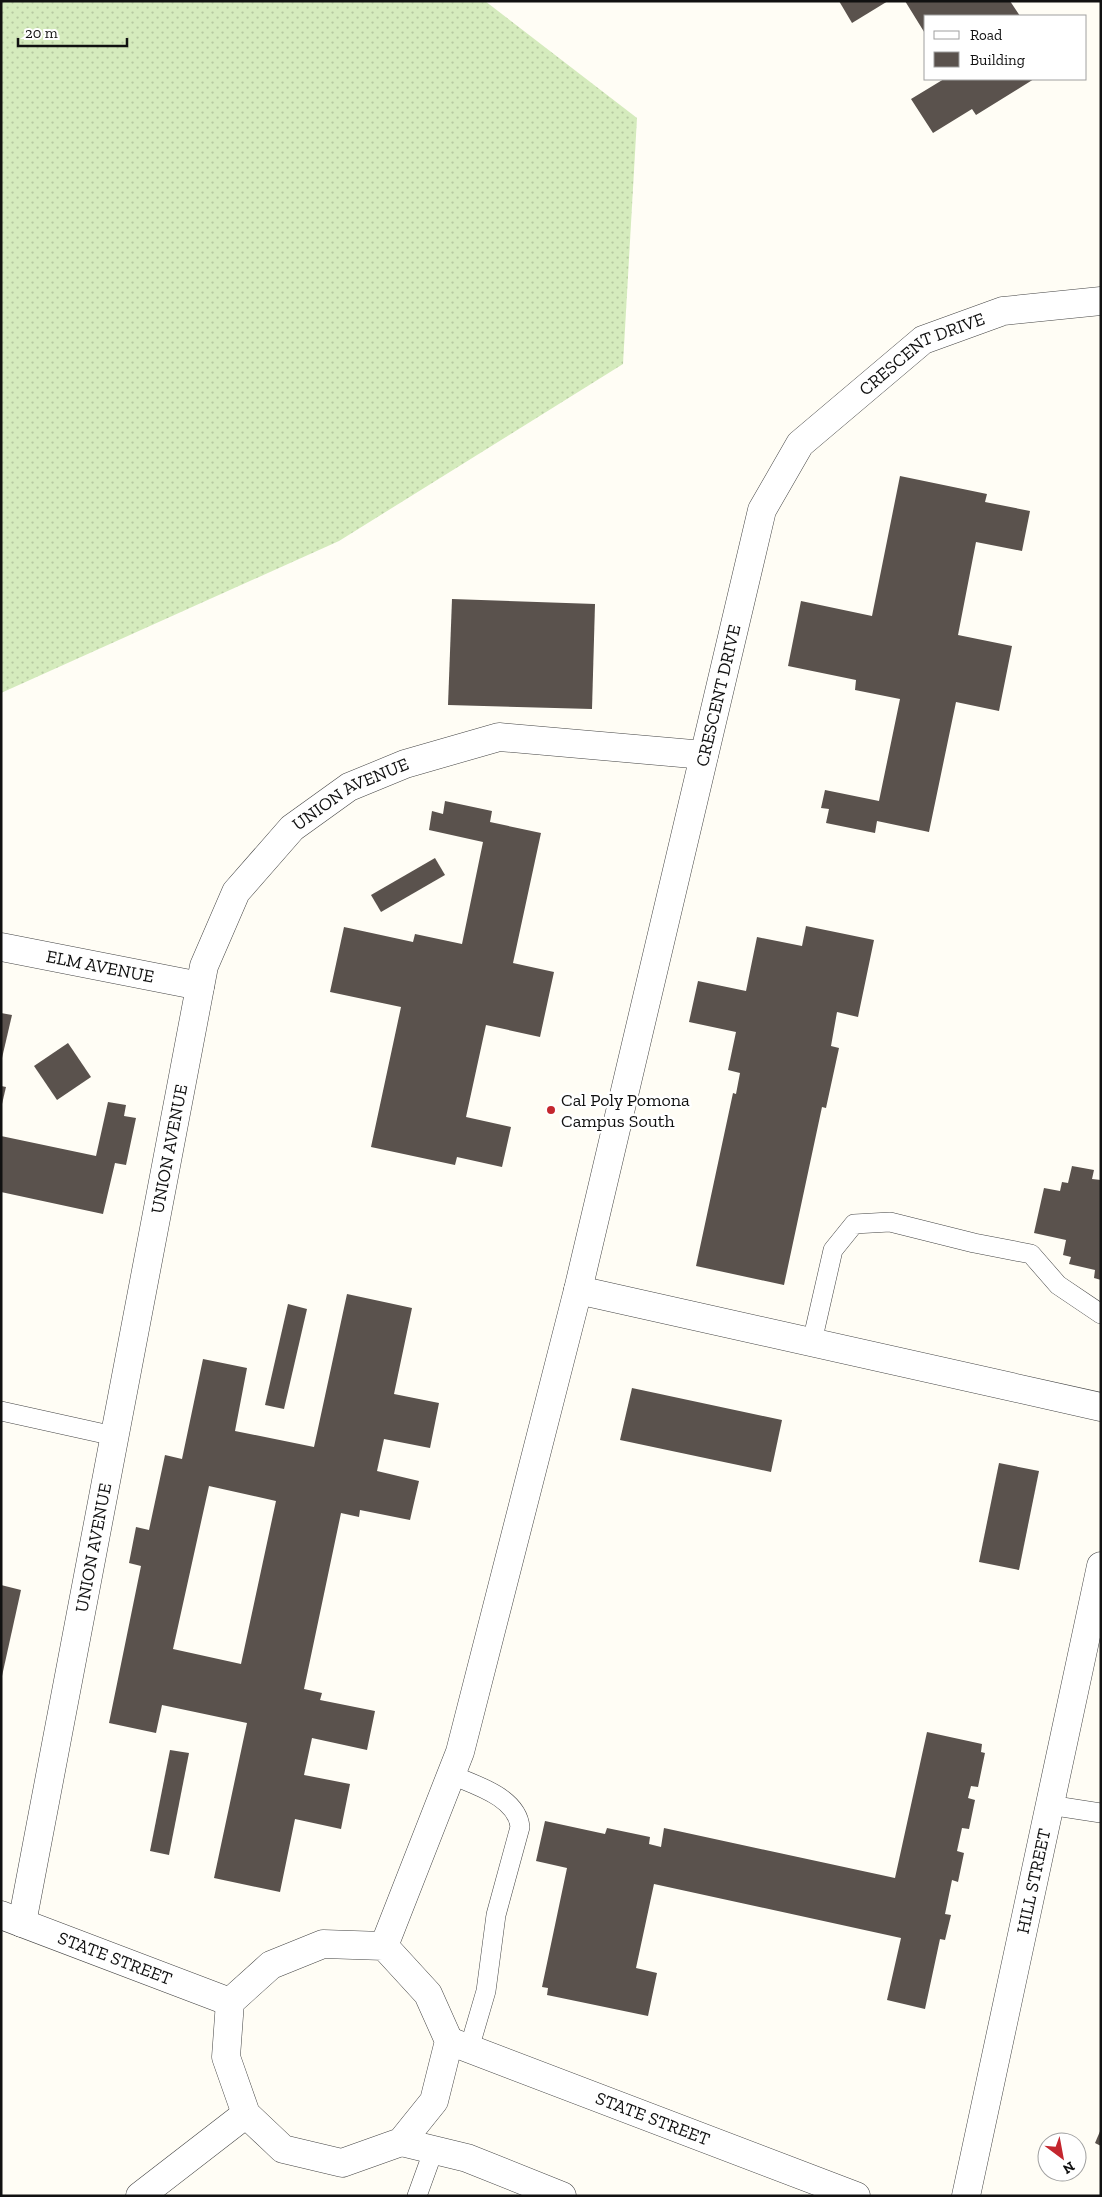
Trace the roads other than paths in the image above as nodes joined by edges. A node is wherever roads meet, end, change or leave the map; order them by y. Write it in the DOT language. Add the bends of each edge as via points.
graph roads {
  1 [pos="1101,301"];
  2 [pos="704,755"];
  3 [pos="1,946"];
  4 [pos="200,986"];
  5 [pos="578,1290"];
  6 [pos="1101,1314"];
  7 [pos="812,1342"];
  8 [pos="1101,1407"];
  9 [pos="1,1411"];
  10 [pos="114,1436"];
  11 [pos="1101,1566"];
  12 [pos="452,1775"];
  13 [pos="1049,1805"];
  14 [pos="1101,1813"];
  15 [pos="11,1919"];
  16 [pos="384,1946"];
  17 [pos="230,2002"];
  18 [pos="459,2045"];
  19 [pos="246,2114"];
  20 [pos="400,2142"];
  21 [pos="434,2149"];
  22 [pos="140,2196"];
  23 [pos="417,2196"];
  24 [pos="562,2196"];
  25 [pos="856,2196"];
  26 [pos="966,2196"];
  1 -- 2 [label="street, CRESCENT DRIVE" via="1003,311 923,340 800,444 762,510"];
  2 -- 4 [label="street, UNION AVENUE" via="500,737 405,764 349,787 292,828 236,892 204,966"];
  2 -- 5 [label="street, CRESCENT DRIVE"];
  3 -- 4 [label="street, ELM AVENUE"];
  4 -- 10 [label="street, UNION AVENUE"];
  5 -- 7 [label="street"];
  5 -- 12 [label="street, CRESCENT DRIVE"];
  6 -- 7 [label="lane" via="1058,1285 1031,1254 890,1222 854,1224 833,1250"];
  7 -- 8 [label="street"];
  9 -- 10 [label="lane"];
  10 -- 15 [label="street, UNION AVENUE"];
  11 -- 13 [label="street, HILL STREET"];
  12 -- 16 [label="street, CRESCENT DRIVE"];
  12 -- 18 [label="lane" via="504,1801 519,1820 520,1827 496,1915 486,1991"];
  13 -- 14 [label="lane"];
  13 -- 26 [label="street, HILL STREET"];
  15 -- 17 [label="street, STATE STREET"];
  16 -- 17 [label="street" via="323,1944 270,1965"];
  16 -- 18 [label="street" via="428,1994"];
  17 -- 19 [label="street" via="226,2057"];
  18 -- 20 [label="street" via="434,2101"];
  18 -- 25 [label="street, STATE STREET"];
  19 -- 20 [label="street" via="283,2150 342,2163"];
  19 -- 22 [label="street"];
  20 -- 21 [label="street"];
  21 -- 23 [label="lane"];
  21 -- 24 [label="street" via="467,2158"];
}
